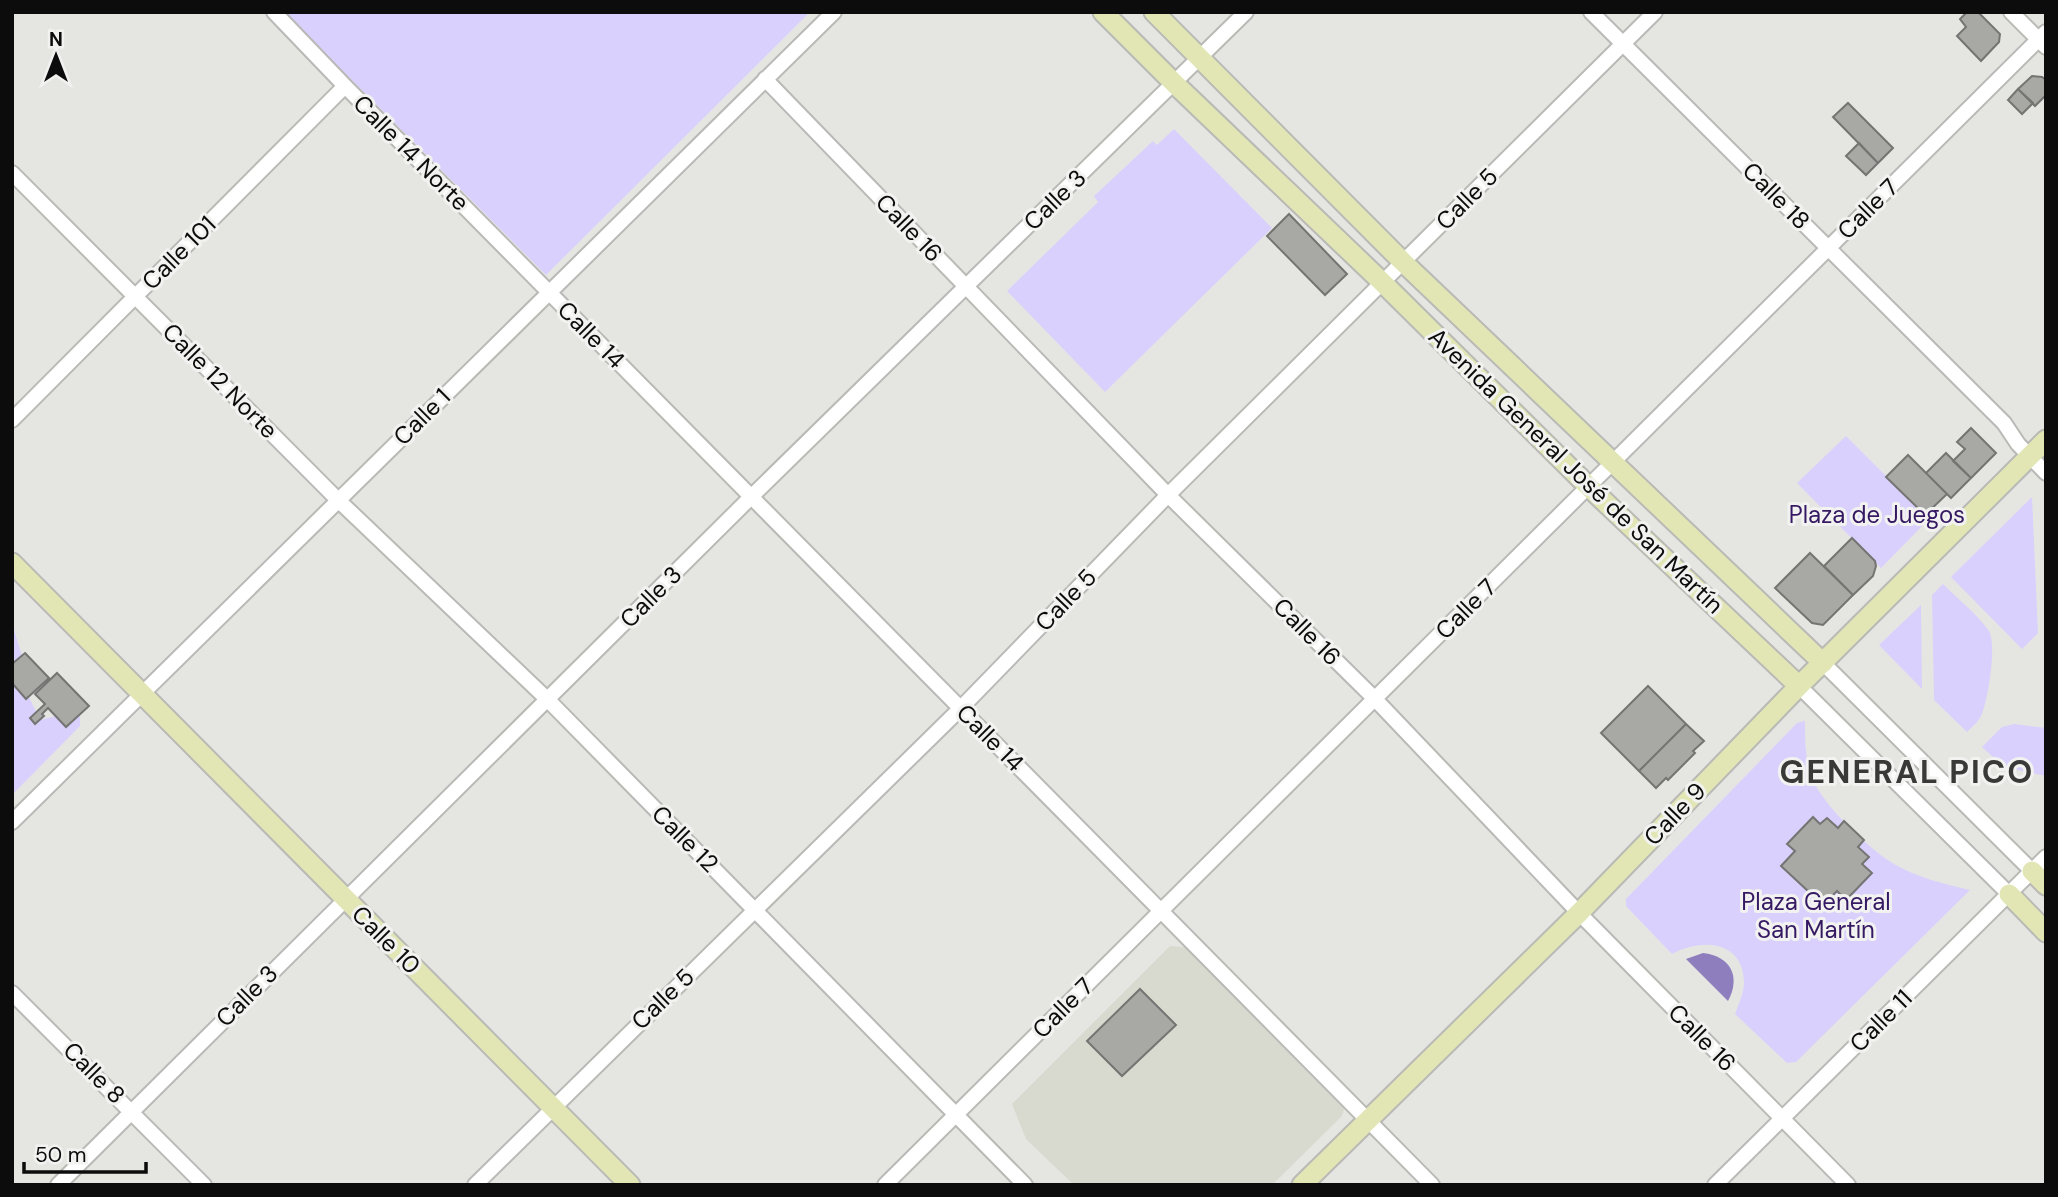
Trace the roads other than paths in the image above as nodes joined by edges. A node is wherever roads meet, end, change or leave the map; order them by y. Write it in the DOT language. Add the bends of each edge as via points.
graph roads {
  1 [pos="274,12"];
  2 [pos="834,12"];
  3 [pos="1103,12"];
  4 [pos="1154,12"];
  5 [pos="1246,12"];
  6 [pos="1591,12"];
  7 [pos="1655,12"];
  8 [pos="2011,12"];
  9 [pos="2043,40"];
  10 [pos="1622,43"];
  11 [pos="1200,58"];
  12 [pos="765,79"];
  13 [pos="1174,83"];
  14 [pos="345,86"];
  15 [pos="12,173"];
  16 [pos="1828,248"];
  17 [pos="1403,262"];
  18 [pos="1383,283"];
  19 [pos="966,286"];
  20 [pos="548,292"];
  21 [pos="135,297"];
  22 [pos="12,420"];
  23 [pos="2046,440"];
  24 [pos="2029,456"];
  25 [pos="1614,462"];
  26 [pos="2046,473"];
  27 [pos="1590,487"];
  28 [pos="1168,495"];
  29 [pos="751,497"];
  30 [pos="338,500"];
  31 [pos="12,563"];
  32 [pos="1823,663"];
  33 [pos="1799,686"];
  34 [pos="142,694"];
  35 [pos="1374,698"];
  36 [pos="548,700"];
  37 [pos="961,708"];
  38 [pos="12,822"];
  39 [pos="2041,871"];
  40 [pos="2009,894"];
  41 [pos="345,898"];
  42 [pos="754,909"];
  43 [pos="1161,911"];
  44 [pos="1579,913"];
  45 [pos="2046,932"];
  46 [pos="12,993"];
  47 [pos="553,1107"];
  48 [pos="132,1111"];
  49 [pos="956,1114"];
  50 [pos="1782,1119"];
  51 [pos="1368,1120"];
  52 [pos="58,1185"];
  53 [pos="204,1185"];
  54 [pos="475,1185"];
  55 [pos="630,1185"];
  56 [pos="885,1185"];
  57 [pos="1024,1185"];
  58 [pos="1302,1185"];
  59 [pos="1432,1185"];
  60 [pos="1715,1185"];
  61 [pos="1848,1185"];
  1 -- 14 [label="street, Calle 14 Norte"];
  2 -- 12 [label="street, Calle 1"];
  3 -- 13 [label="main road, Avenida General José de San Martín"];
  4 -- 11 [label="main road, Avenida General José de San Martín"];
  5 -- 11 [label="street, Calle 3"];
  6 -- 10 [label="street, Calle 18"];
  7 -- 10 [label="street, Calle 5"];
  8 -- 9 [label="street"];
  9 -- 16 [label="street, Calle 7"];
  10 -- 16 [label="street, Calle 18"];
  10 -- 17 [label="street, Calle 5"];
  11 -- 13 [label="street, Calle 3"];
  11 -- 17 [label="main road, Avenida General José de San Martín"];
  12 -- 19 [label="street, Calle 16"];
  12 -- 20 [label="street, Calle 1"];
  13 -- 18 [label="main road, Avenida General José de San Martín"];
  13 -- 19 [label="street, Calle 3"];
  14 -- 20 [label="street, Calle 14 Norte"];
  14 -- 21 [label="street, Calle 101"];
  15 -- 21 [label="street, Calle 12 Norte"];
  16 -- 24 [label="street, Calle 18" via="2004,423"];
  16 -- 25 [label="street, Calle 7"];
  17 -- 18 [label="street, Calle 5"];
  17 -- 25 [label="main road, Avenida General José de San Martín"];
  18 -- 27 [label="main road, Avenida General José de San Martín"];
  18 -- 28 [label="street, Calle 5"];
  19 -- 28 [label="street, Calle 16"];
  19 -- 29 [label="street, Calle 3"];
  20 -- 29 [label="street, Calle 14"];
  20 -- 30 [label="street, Calle 1"];
  21 -- 22 [label="street, Calle 101"];
  21 -- 30 [label="street, Calle 12 Norte"];
  23 -- 24 [label="main road, Calle 9"];
  24 -- 26 [label="street, Calle 18"];
  24 -- 32 [label="main road, Calle 9"];
  25 -- 27 [label="street, Calle 7"];
  25 -- 32 [label="main road, Avenida General José de San Martín"];
  27 -- 33 [label="main road, Avenida General José de San Martín"];
  27 -- 35 [label="street, Calle 7"];
  28 -- 35 [label="street, Calle 16"];
  28 -- 37 [label="street, Calle 5"];
  29 -- 36 [label="street, Calle 3"];
  29 -- 37 [label="street, Calle 14"];
  30 -- 34 [label="street, Calle 1"];
  30 -- 36 [label="street, Calle 12"];
  31 -- 34 [label="main road, Calle 10"];
  32 -- 33 [label="main road, Calle 9"];
  32 -- 39 [label="street, Avenida General José de San Martín"];
  33 -- 40 [label="street, Avenida General José de San Martín"];
  33 -- 44 [label="main road, Calle 9"];
  34 -- 38 [label="street, Calle 1"];
  34 -- 41 [label="main road, Calle 10"];
  35 -- 43 [label="street, Calle 7"];
  35 -- 44 [label="street, Calle 16"];
  36 -- 41 [label="street, Calle 3"];
  36 -- 42 [label="street, Calle 12"];
  37 -- 42 [label="street, Calle 5"];
  37 -- 43 [label="street, Calle 14"];
  39 -- 40 [label="street, Calle 11"];
  40 -- 45 [label="main road, Avenida General José de San Martín"];
  40 -- 50 [label="street, Calle 11"];
  41 -- 47 [label="main road, Calle 10"];
  41 -- 48 [label="street, Calle 3"];
  42 -- 47 [label="street, Calle 5"];
  42 -- 49 [label="street, Calle 12"];
  43 -- 49 [label="street, Calle 7"];
  43 -- 51 [label="street, Calle 14"];
  44 -- 50 [label="street, Calle 16"];
  44 -- 51 [label="main road, Calle 9"];
  46 -- 48 [label="street, Calle 8"];
  47 -- 54 [label="street, Calle 5"];
  47 -- 55 [label="main road, Calle 10"];
  48 -- 52 [label="street, Calle 3"];
  48 -- 53 [label="street, Calle 8"];
  49 -- 56 [label="street, Calle 7"];
  49 -- 57 [label="street, Calle 12"];
  50 -- 60 [label="street, Calle 11"];
  50 -- 61 [label="street, Calle 16"];
  51 -- 58 [label="main road, Calle 9"];
  51 -- 59 [label="street, Calle 14"];
}
